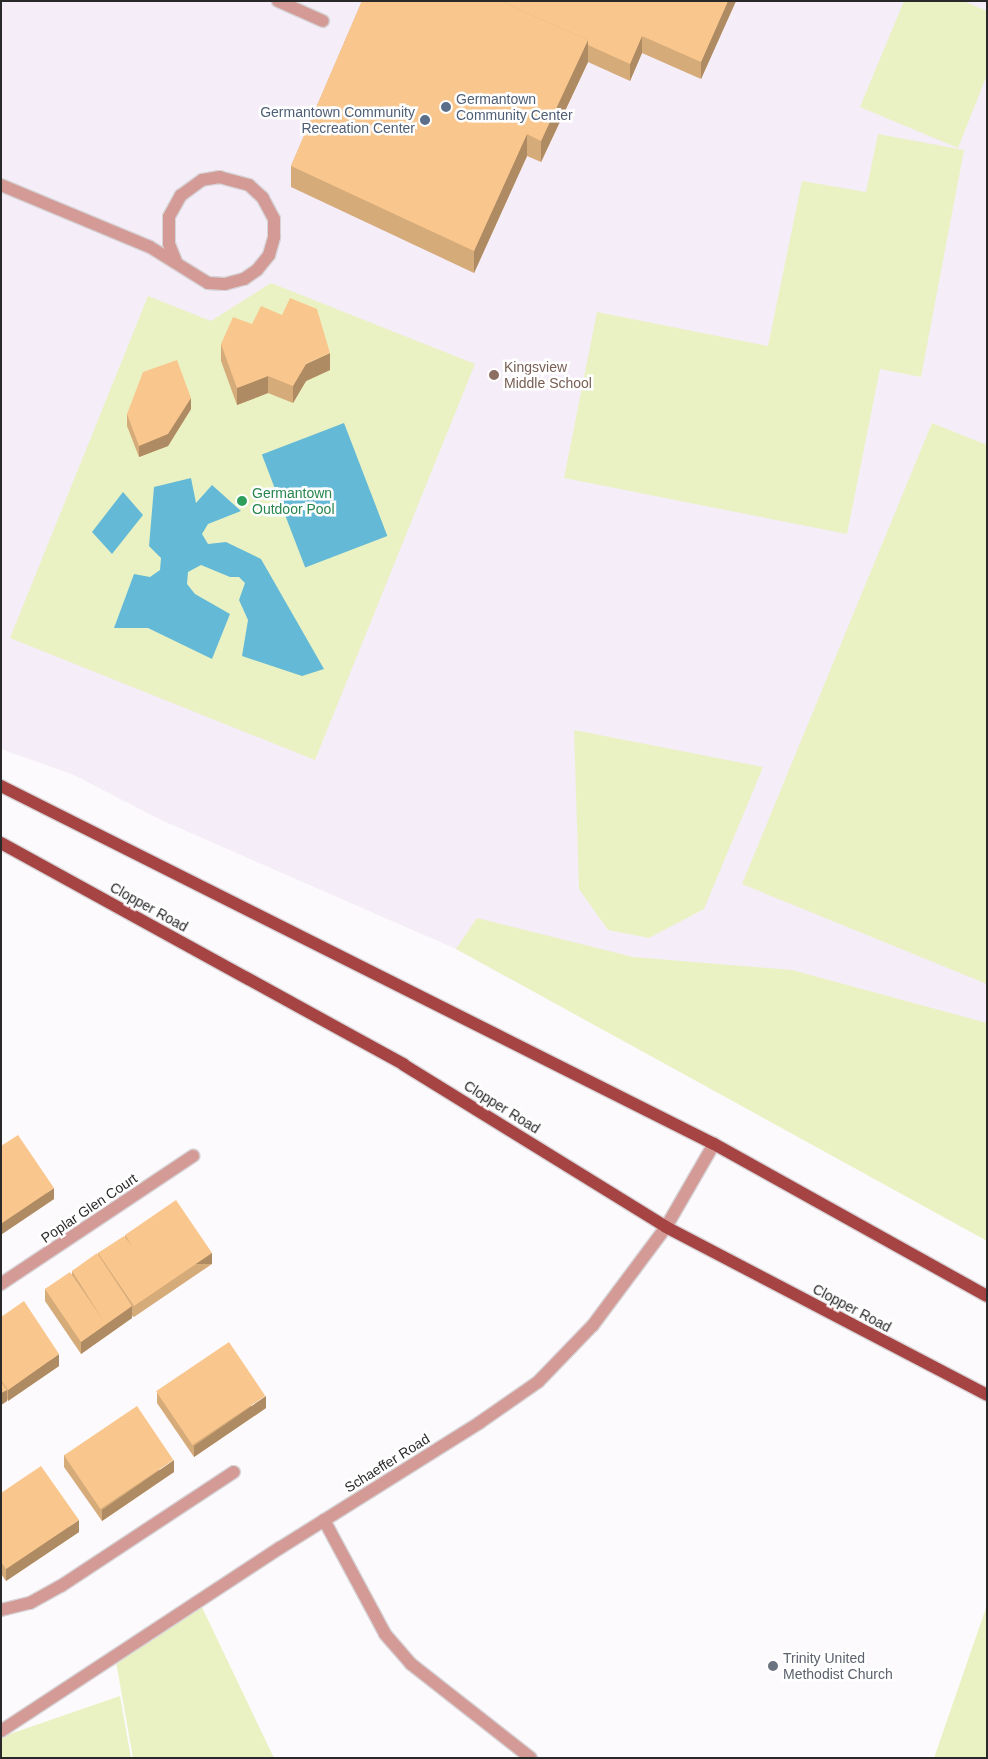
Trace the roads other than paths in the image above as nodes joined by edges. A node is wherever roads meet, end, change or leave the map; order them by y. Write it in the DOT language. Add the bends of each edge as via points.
graph roads {
  1 [pos="278,1"];
  2 [pos="323,21"];
  3 [pos="1,185"];
  4 [pos="176,261"];
  5 [pos="1,786"];
  6 [pos="1,843"];
  7 [pos="714,1144"];
  8 [pos="192,1156"];
  9 [pos="666,1227"];
  10 [pos="1,1284"];
  11 [pos="987,1296"];
  12 [pos="987,1395"];
  13 [pos="234,1472"];
  14 [pos="324,1520"];
  15 [pos="1,1610"];
  16 [pos="1,1732"];
  17 [pos="531,1758"];
  1 -- 2 [label="street"];
  3 -- 4 [label="street"];
  4 -- 4 [label="street" via="191,275 208,283 234,282 257,270 269,255 274,237 274,219 263,198 250,185 220,177 202,180 181,195 169,217 169,244"];
  5 -- 7 [label="main road"];
  6 -- 9 [label="main road, Clopper Road" via="404,1064"];
  7 -- 9 [label="street, Schaeffer Road"];
  7 -- 11 [label="main road"];
  8 -- 10 [label="street, Poplar Glen Court"];
  9 -- 12 [label="main road, Clopper Road"];
  9 -- 14 [label="street, Schaeffer Road" via="593,1324 538,1382"];
  13 -- 15 [label="street" via="61,1586 30,1604"];
  14 -- 16 [label="street, Schaeffer Road"];
  14 -- 17 [label="street" via="385,1634 406,1658"];
}
